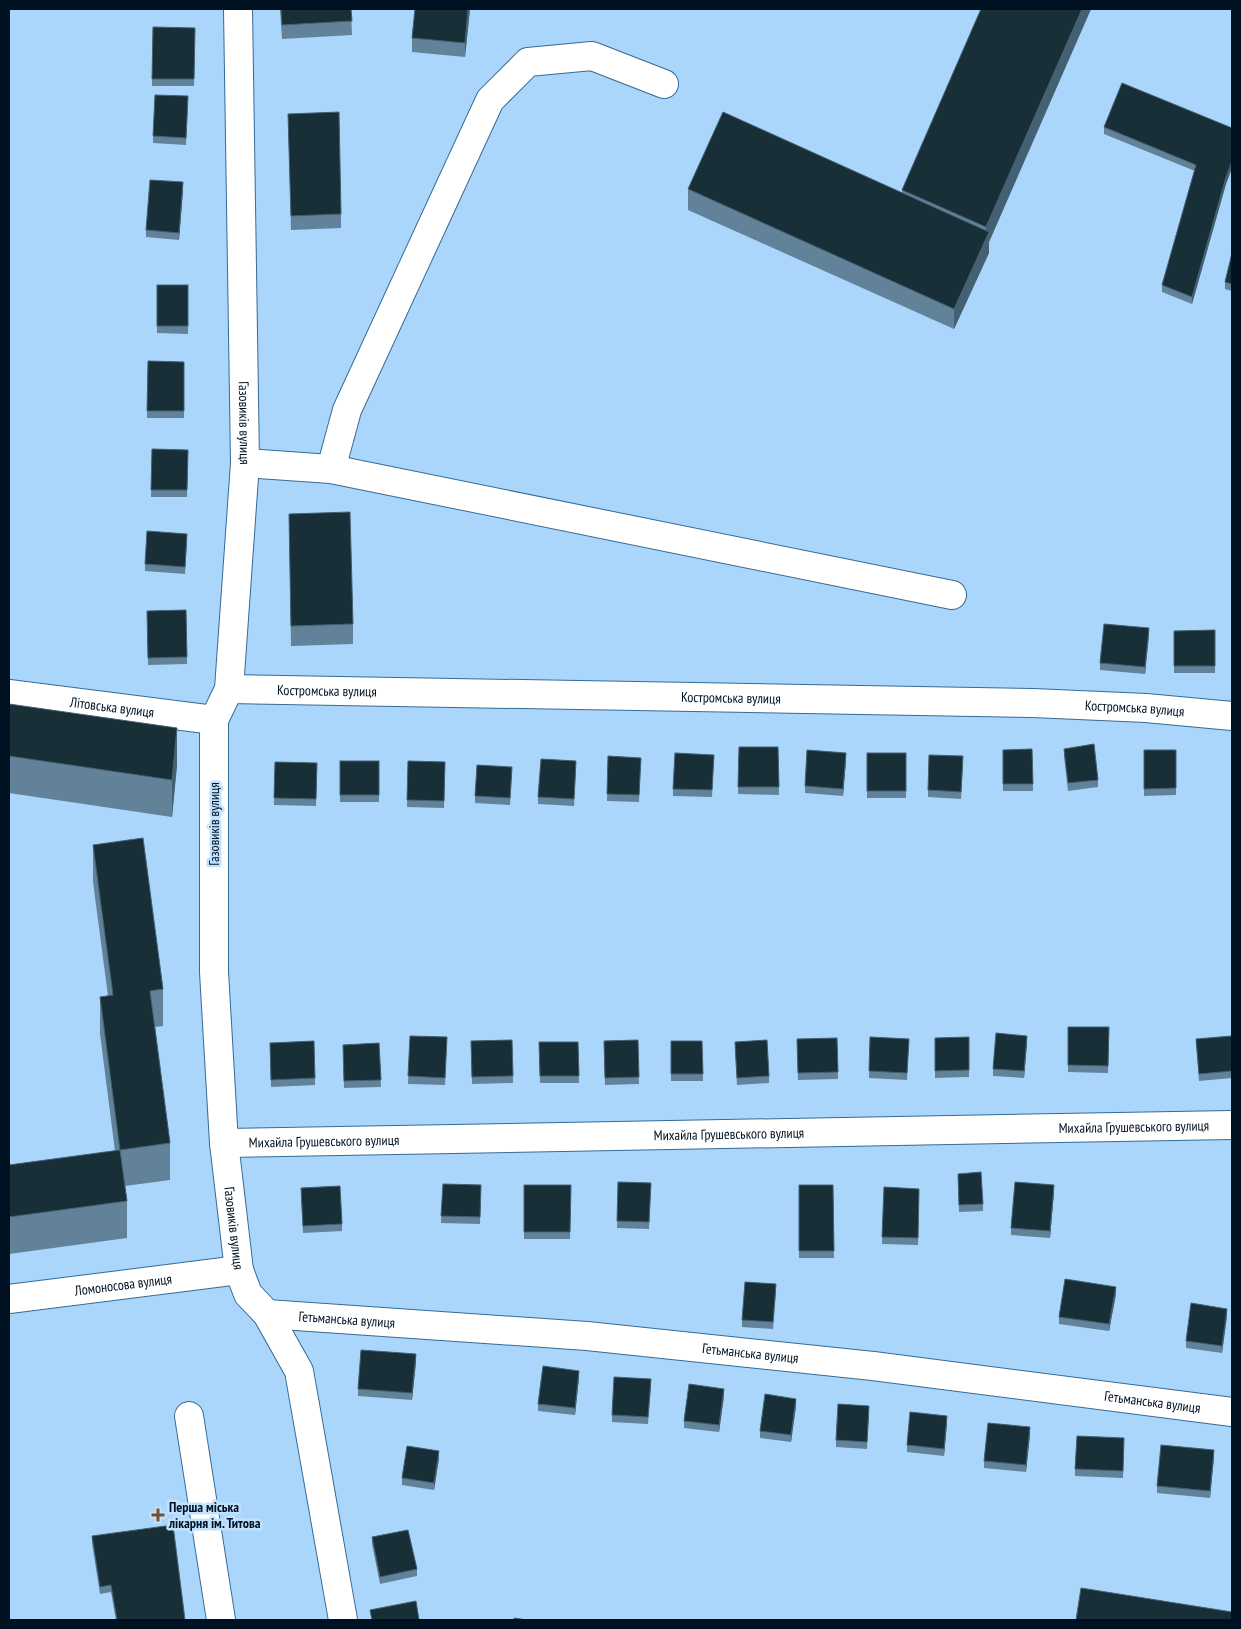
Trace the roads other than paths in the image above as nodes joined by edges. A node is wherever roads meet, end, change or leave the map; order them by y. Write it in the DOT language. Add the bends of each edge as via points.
graph roads {
  1 [pos="238,9"];
  2 [pos="664,84"];
  3 [pos="244,463"];
  4 [pos="331,469"];
  5 [pos="952,595"];
  6 [pos="229,690"];
  7 [pos="9,694"];
  8 [pos="1232,716"];
  9 [pos="214,720"];
  10 [pos="1232,1125"];
  11 [pos="224,1142"];
  12 [pos="238,1270"];
  13 [pos="9,1299"];
  14 [pos="267,1314"];
  15 [pos="1232,1412"];
  16 [pos="189,1416"];
  17 [pos="221,1620"];
  18 [pos="343,1620"];
  1 -- 3 [label="street, Газовиків вулиця"];
  2 -- 4 [label="street" via="592,56 528,62 490,100 347,410"];
  3 -- 4 [label="street"];
  3 -- 6 [label="street, Газовиків вулиця"];
  4 -- 5 [label="street"];
  6 -- 8 [label="street, Костромська вулиця" via="1033,703"];
  6 -- 9 [label="street, Газовиків вулиця"];
  7 -- 9 [label="street, Літовська вулиця"];
  9 -- 11 [label="street, Газовиків вулиця" via="214,972"];
  10 -- 11 [label="street, Михайла Грушевського вулиця"];
  11 -- 12 [label="street, Газовиків вулиця"];
  12 -- 13 [label="street, Ломоносова вулиця"];
  12 -- 14 [label="street, Газовиків вулиця" via="248,1294"];
  14 -- 15 [label="street, Гетьманська вулиця" via="587,1336 874,1366"];
  14 -- 18 [label="street, Газовиків вулиця" via="299,1371"];
  16 -- 17 [label="street"];
}
